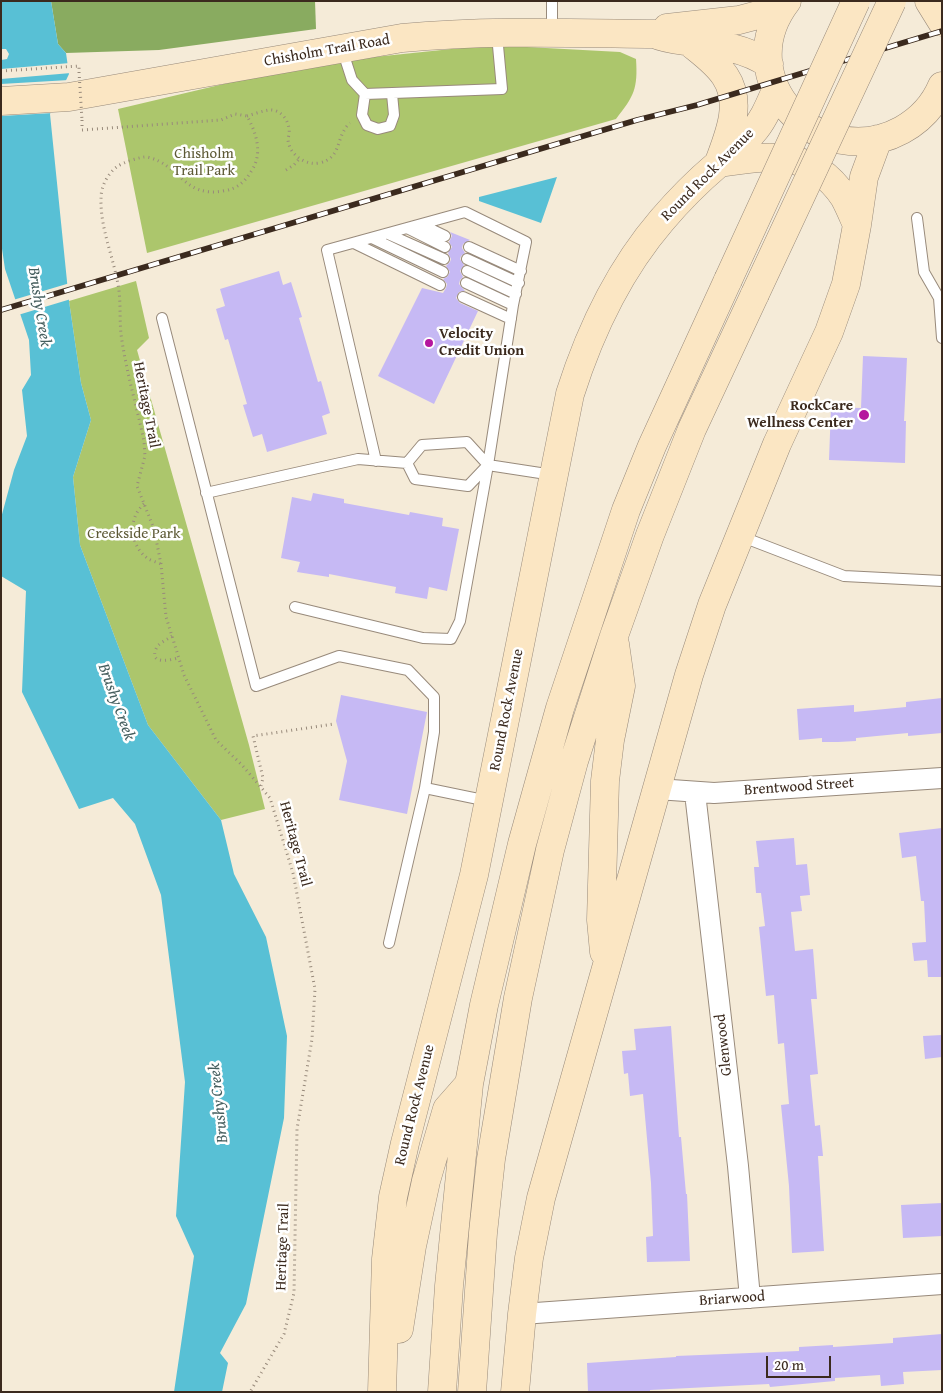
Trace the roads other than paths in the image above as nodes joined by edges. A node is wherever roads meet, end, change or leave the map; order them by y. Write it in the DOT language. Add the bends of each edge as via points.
graph roads {
  1 [pos="552,1"];
  2 [pos="721,1"];
  3 [pos="856,1"];
  4 [pos="892,1"];
  5 [pos="929,1"];
  6 [pos="784,5"];
  7 [pos="942,22"];
  8 [pos="496,32"];
  9 [pos="552,33"];
  10 [pos="689,33"];
  11 [pos="342,49"];
  12 [pos="769,64"];
  13 [pos="776,90"];
  14 [pos="365,94"];
  15 [pos="392,94"];
  16 [pos="938,98"];
  17 [pos="1,101"];
  18 [pos="878,139"];
  19 [pos="718,164"];
  20 [pos="918,218"];
  21 [pos="422,224"];
  22 [pos="857,225"];
  23 [pos="407,228"];
  24 [pos="388,234"];
  25 [pos="445,236"];
  26 [pos="372,238"];
  27 [pos="354,243"];
  28 [pos="444,247"];
  29 [pos="469,247"];
  30 [pos="467,259"];
  31 [pos="444,260"];
  32 [pos="467,271"];
  33 [pos="521,271"];
  34 [pos="443,272"];
  35 [pos="518,282"];
  36 [pos="466,283"];
  37 [pos="440,285"];
  38 [pos="516,294"];
  39 [pos="463,297"];
  40 [pos="513,305"];
  41 [pos="162,318"];
  42 [pos="511,319"];
  43 [pos="942,338"];
  44 [pos="376,461"];
  45 [pos="406,463"];
  46 [pos="488,465"];
  47 [pos="553,475"];
  48 [pos="206,493"];
  49 [pos="740,535"];
  50 [pos="942,581"];
  51 [pos="296,607"];
  52 [pos="614,636"];
  53 [pos="942,778"];
  54 [pos="425,788"];
  55 [pos="657,789"];
  56 [pos="695,792"];
  57 [pos="489,801"];
  58 [pos="389,943"];
  59 [pos="605,971"];
  60 [pos="469,1084"];
  61 [pos="942,1284"];
  62 [pos="750,1298"];
  63 [pos="522,1314"];
  64 [pos="384,1392"];
  65 [pos="442,1392"];
  66 [pos="472,1392"];
  67 [pos="515,1392"];
  1 -- 9 [label="lane"];
  2 -- 10 [label="main road" via="700,15"];
  3 -- 60 [label="main road, bridge" via="667,412 626,510 544,760 484,1005"];
  4 -- 52 [label="main road, bridge" via="692,429"];
  5 -- 7 [label="main road"];
  6 -- 10 [label="main road, Chisholm Trail Road"];
  6 -- 12 [label="main road" via="770,34"];
  8 -- 9 [label="main road, Chisholm Trail Road"];
  8 -- 11 [label="main road, Chisholm Trail Road" via="402,38"];
  8 -- 15 [label="lane" via="502,89"];
  9 -- 10 [label="main road, Chisholm Trail Road" via="654,34 669,28"];
  10 -- 12 [label="main road, Chisholm Trail Road" via="750,53"];
  10 -- 19 [label="main road" via="726,77 733,94 730,132"];
  11 -- 14 [label="lane" via="352,80"];
  11 -- 17 [label="main road, Chisholm Trail Road" via="74,84"];
  12 -- 13 [label="main road"];
  13 -- 18 [label="main road" via="796,118 821,134 849,141"];
  13 -- 19 [label="main road, Round Rock Avenue" via="766,114 752,133"];
  14 -- 15 [label="lane"];
  14 -- 15 [label="lane" via="362,114 367,125 378,129 390,126 394,115"];
  16 -- 18 [label="main road" via="910,125"];
  18 -- 22 [label="main road" via="864,177"];
  19 -- 22 [label="main road" via="756,157 778,157 806,164 828,178 844,197"];
  19 -- 47 [label="main road, Round Rock Avenue" via="662,220 639,249 598,320 570,394"];
  20 -- 43 [label="lane" via="924,272 939,298"];
  21 -- 23 [label="lane"];
  21 -- 25 [label="lane"];
  21 -- 33 [label="lane" via="465,212 526,242"];
  22 -- 49 [label="main road" via="846,284 828,332"];
  23 -- 24 [label="lane"];
  23 -- 28 [label="lane"];
  24 -- 26 [label="lane"];
  24 -- 31 [label="lane"];
  26 -- 27 [label="lane"];
  26 -- 34 [label="lane"];
  27 -- 37 [label="lane"];
  27 -- 44 [label="lane" via="327,250"];
  29 -- 33 [label="lane"];
  30 -- 35 [label="lane"];
  32 -- 38 [label="lane"];
  33 -- 35 [label="lane"];
  35 -- 38 [label="lane"];
  36 -- 40 [label="lane"];
  38 -- 40 [label="lane"];
  39 -- 42 [label="lane"];
  40 -- 42 [label="lane"];
  41 -- 48 [label="lane"];
  42 -- 46 [label="lane"];
  44 -- 45 [label="lane"];
  44 -- 48 [label="lane" via="358,459"];
  45 -- 46 [label="lane" via="415,479 468,486"];
  45 -- 46 [label="lane" via="422,444 467,442"];
  46 -- 47 [label="lane"];
  46 -- 51 [label="lane" via="460,621 451,639 423,638"];
  47 -- 57 [label="main road, Round Rock Avenue"];
  48 -- 54 [label="lane" via="256,686 339,656 408,670 434,696 434,732"];
  49 -- 50 [label="lane" via="844,576"];
  49 -- 55 [label="main road" via="689,675"];
  52 -- 59 [label="main road" via="620,686 605,781 601,920"];
  52 -- 66 [label="main road" via="574,761 518,998 491,1159"];
  53 -- 56 [label="street, Brentwood Street"];
  54 -- 57 [label="lane"];
  54 -- 58 [label="lane"];
  55 -- 56 [label="street, Brentwood Street"];
  55 -- 59 [label="main road"];
  56 -- 62 [label="street, Glenwood"];
  57 -- 64 [label="main road, Round Rock Avenue" via="474,875 394,1197 386,1259"];
  59 -- 63 [label="main road" via="541,1198"];
  60 -- 64 [label="main road" via="447,1109 426,1181 404,1293 396,1355"];
  60 -- 65 [label="main road"];
  61 -- 62 [label="street, Briarwood"];
  62 -- 63 [label="street, Briarwood"];
  63 -- 67 [label="main road"];
}
